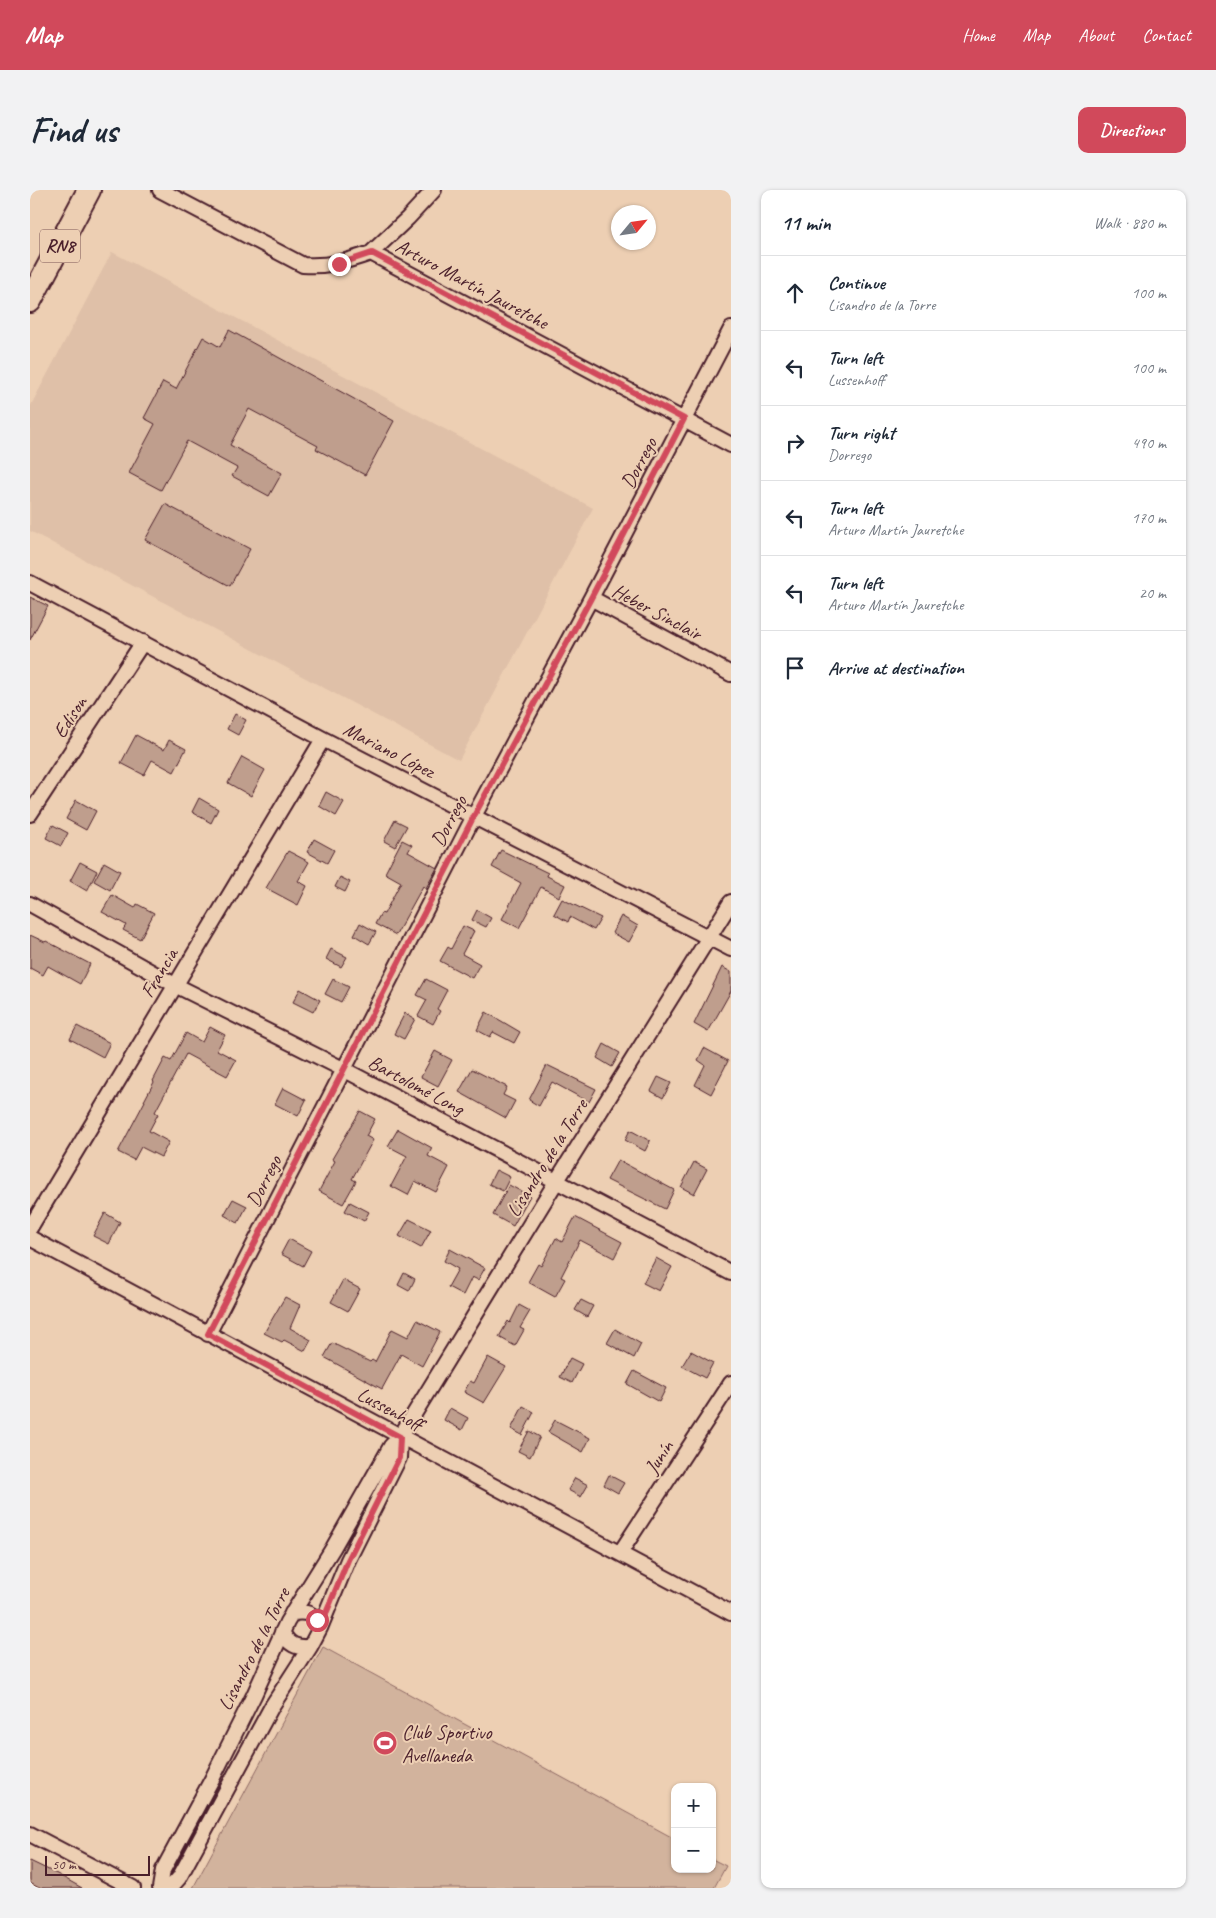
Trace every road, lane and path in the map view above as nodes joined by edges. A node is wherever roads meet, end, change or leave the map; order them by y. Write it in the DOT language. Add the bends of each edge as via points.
graph roads {
  1 [pos="89,190"];
  2 [pos="160,190"];
  3 [pos="434,190"];
  4 [pos="372,253"];
  5 [pos="30,301"];
  6 [pos="731,329"];
  7 [pos="684,419"];
  8 [pos="731,445"];
  9 [pos="30,583"];
  10 [pos="591,598"];
  11 [pos="143,642"];
  12 [pos="731,674"];
  13 [pos="323,740"];
  14 [pos="30,814"];
  15 [pos="474,816"];
  16 [pos="731,902"];
  17 [pos="30,904"];
  18 [pos="709,938"];
  19 [pos="731,949"];
  20 [pos="175,985"];
  21 [pos="343,1069"];
  22 [pos="556,1182"];
  23 [pos="30,1228"];
  24 [pos="30,1238"];
  25 [pos="731,1272"];
  26 [pos="208,1334"];
  27 [pos="731,1383"];
  28 [pos="400,1437"];
  29 [pos="620,1554"];
  30 [pos="292,1613"];
  31 [pos="731,1613"];
  32 [pos="320,1628"];
  33 [pos="282,1632"];
  34 [pos="310,1647"];
  35 [pos="254,1695"];
  36 [pos="272,1706"];
  37 [pos="212,1779"];
  38 [pos="229,1788"];
  39 [pos="30,1834"];
  40 [pos="133,1888"];
  41 [pos="160,1888"];
  42 [pos="170,1888"];
  1 -- 5 [label="highway, RN8"];
  2 -- 4 [label="street, Arturo Martín Jauretche" via="303,265 339,264"];
  3 -- 4 [label="street"];
  4 -- 7 [label="street, Arturo Martín Jauretche"];
  6 -- 7 [label="street, Dorrego"];
  7 -- 8 [label="street, Arturo Martín Jauretche"];
  7 -- 10 [label="street, Dorrego"];
  9 -- 11 [label="street, Mariano López"];
  10 -- 12 [label="street, Heber Sinclair"];
  10 -- 15 [label="street, Dorrego"];
  11 -- 13 [label="street, Mariano López"];
  11 -- 14 [label="street, Edison"];
  13 -- 15 [label="street, Mariano López"];
  13 -- 20 [label="street, Francia"];
  15 -- 18 [label="street, Mariano López"];
  15 -- 21 [label="street, Dorrego"];
  16 -- 18 [label="street, Lisandro de la Torre"];
  17 -- 20 [label="street, Bartolomé Long"];
  18 -- 19 [label="street, Mariano López"];
  18 -- 22 [label="street, Lisandro de la Torre"];
  20 -- 21 [label="street, Bartolomé Long"];
  20 -- 23 [label="street, Francia"];
  21 -- 22 [label="street, Bartolomé Long"];
  21 -- 26 [label="street, Dorrego"];
  22 -- 25 [label="street, Bartolomé Long"];
  22 -- 28 [label="street, Lisandro de la Torre"];
  24 -- 26 [label="street, Lussenhoff"];
  26 -- 28 [label="street, Lussenhoff"];
  27 -- 29 [label="street, Junín"];
  28 -- 29 [label="street, Lussenhoff"];
  28 -- 30 [label="street, Lisandro de la Torre"];
  28 -- 32 [label="street, Lisandro de la Torre" via="399,1458 348,1560"];
  29 -- 31 [label="street, Lussenhoff"];
  30 -- 32 [label="street" via="308,1612"];
  30 -- 33 [label="street, Lisandro de la Torre"];
  32 -- 34 [label="street, Lisandro de la Torre"];
  33 -- 34 [label="street" via="286,1640 297,1647"];
  33 -- 35 [label="street, Lisandro de la Torre"];
  34 -- 36 [label="street, Lisandro de la Torre"];
  35 -- 36 [label="street"];
  35 -- 37 [label="street, Lisandro de la Torre"];
  36 -- 38 [label="street, Lisandro de la Torre"];
  37 -- 38 [label="street"];
  37 -- 41 [label="street, Lisandro de la Torre" via="163,1870"];
  38 -- 42 [label="street, Lisandro de la Torre" via="179,1878"];
  39 -- 40 [label="street"];
}
